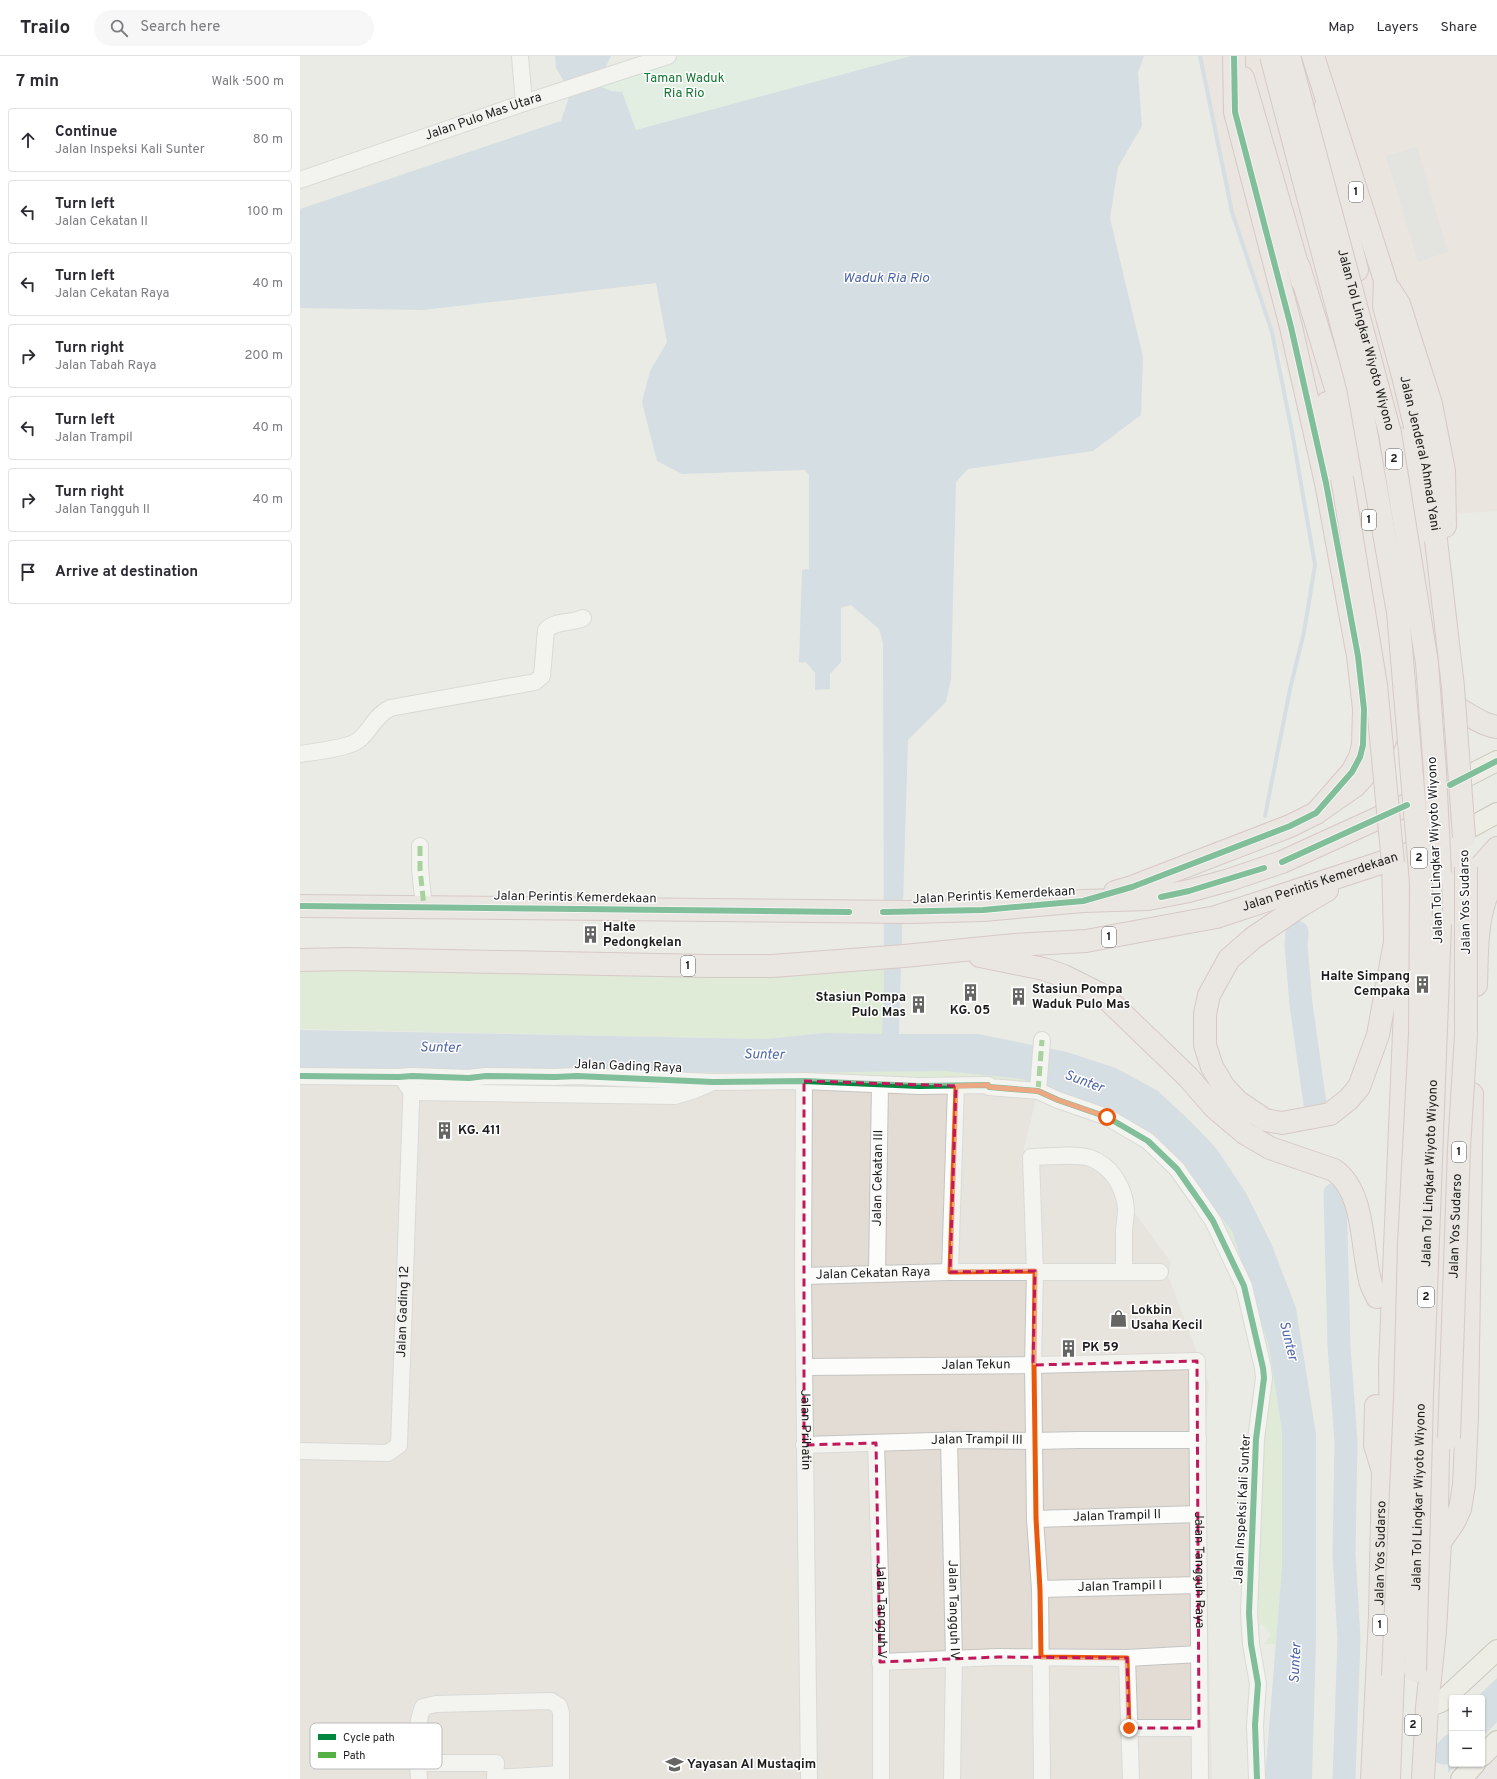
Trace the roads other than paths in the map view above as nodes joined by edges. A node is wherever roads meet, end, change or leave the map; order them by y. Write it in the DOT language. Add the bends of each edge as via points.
graph roads {
  1 [pos="520,56"];
  2 [pos="668,56"];
  3 [pos="1235,56"];
  4 [pos="1271,56"];
  5 [pos="1289,56"];
  6 [pos="1313,56"];
  7 [pos="532,100"];
  8 [pos="1327,104"];
  9 [pos="300,180"];
  10 [pos="1299,267"];
  11 [pos="1384,280"];
  12 [pos="1446,568"];
  13 [pos="1432,609"];
  14 [pos="583,618"];
  15 [pos="1437,640"];
  16 [pos="1443,700"];
  17 [pos="1397,710"];
  18 [pos="1497,727"];
  19 [pos="300,754"];
  20 [pos="1497,761"];
  21 [pos="1450,785"];
  22 [pos="1407,805"];
  23 [pos="1316,813"];
  24 [pos="1497,813"];
  25 [pos="1430,820"];
  26 [pos="1459,837"];
  27 [pos="420,846"];
  28 [pos="1497,848"];
  29 [pos="1401,858"];
  30 [pos="1497,875"];
  31 [pos="1299,898"];
  32 [pos="1083,902"];
  33 [pos="300,906"];
  34 [pos="424,907"];
  35 [pos="1454,918"];
  36 [pos="1395,942"];
  37 [pos="939,953"];
  38 [pos="300,960"];
  39 [pos="1042,1042"];
  40 [pos="300,1076"];
  41 [pos="406,1077"];
  42 [pos="804,1081"];
  43 [pos="713,1082"];
  44 [pos="880,1084"];
  45 [pos="956,1086"];
  46 [pos="1038,1089"];
  47 [pos="412,1092"];
  48 [pos="1035,1271"];
  49 [pos="950,1272"];
  50 [pos="1124,1272"];
  51 [pos="1160,1272"];
  52 [pos="877,1273"];
  53 [pos="803,1276"];
  54 [pos="1377,1297"];
  55 [pos="1197,1361"];
  56 [pos="1034,1365"];
  57 [pos="1440,1365"];
  58 [pos="804,1366"];
  59 [pos="1390,1366"];
  60 [pos="949,1440"];
  61 [pos="1198,1440"];
  62 [pos="1034,1442"];
  63 [pos="876,1443"];
  64 [pos="804,1445"];
  65 [pos="300,1451"];
  66 [pos="1383,1471"];
  67 [pos="1198,1514"];
  68 [pos="1036,1518"];
  69 [pos="1440,1542"];
  70 [pos="1199,1585"];
  71 [pos="1040,1590"];
  72 [pos="1497,1650"];
  73 [pos="1199,1654"];
  74 [pos="1041,1657"];
  75 [pos="1127,1658"];
  76 [pos="954,1659"];
  77 [pos="880,1662"];
  78 [pos="1427,1707"];
  79 [pos="420,1723"];
  80 [pos="1129,1728"];
  81 [pos="1199,1728"];
  82 [pos="1497,1741"];
  83 [pos="1485,1753"];
  84 [pos="442,1763"];
  85 [pos="1472,1767"];
  86 [pos="418,1769"];
  87 [pos="561,1777"];
  88 [pos="419,1779"];
  89 [pos="809,1779"];
  90 [pos="881,1779"];
  91 [pos="952,1779"];
  92 [pos="1042,1779"];
  93 [pos="1130,1779"];
  94 [pos="1200,1779"];
  95 [pos="1257,1779"];
  96 [pos="1372,1779"];
  97 [pos="1389,1779"];
  98 [pos="1411,1779"];
  99 [pos="1423,1779"];
  100 [pos="1461,1779"];
  1 -- 7 [label="street"];
  2 -- 7 [label="street, Jalan Pulo Mas Utara"];
  3 -- 10 [label="highway, 1"];
  3 -- 23 [label="highway" via="1236,112 1291,327 1326,483 1358,656 1364,709 1360,757 1352,772"];
  4 -- 97 [label="highway, Jalan Tol Lingkar Wiyoto Wiyono / 2, bridge" via="1360,395 1398,612 1421,883 1420,1034 1409,1244"];
  5 -- 98 [label="highway, Jalan Tol Lingkar Wiyoto Wiyono / 2, bridge" via="1390,433 1427,664 1435,772 1440,924 1425,1305"];
  6 -- 8 [label="highway, Jalan Jenderal Ahmad Yani / 1"];
  7 -- 9 [label="street, Jalan Pulo Mas Utara"];
  8 -- 11 [label="highway, Jalan Jenderal Ahmad Yani / 1"];
  8 -- 13 [label="highway, Jalan Jenderal Ahmad Yani / 1" via="1320,121 1410,482"];
  10 -- 17 [label="highway, 1" via="1362,474"];
  10 -- 29 [label="highway, 1, bridge" via="1342,478"];
  11 -- 12 [label="highway" via="1399,304 1431,404 1444,470"];
  11 -- 26 [label="highway, Jalan Jenderal Ahmad Yani / 1, bridge" via="1384,306 1425,468 1432,518 1453,686"];
  12 -- 13 [label="highway"];
  12 -- 15 [label="highway" via="1451,622"];
  13 -- 15 [label="highway, Jalan Jenderal Ahmad Yani / 1"];
  14 -- 19 [label="street" via="556,623 546,630 542,676 535,682 390,708 360,739"];
  15 -- 16 [label="highway, Jalan Jenderal Ahmad Yani / 1"];
  16 -- 18 [label="highway" via="1484,724"];
  16 -- 21 [label="highway, Jalan Jenderal Ahmad Yani / 1"];
  17 -- 22 [label="highway, 1"];
  17 -- 23 [label="highway" via="1372,767 1356,786"];
  20 -- 21 [label="main road"];
  21 -- 22 [label="highway, Jalan Perintis Kemerdekaan"];
  21 -- 25 [label="highway"];
  21 -- 26 [label="highway, Jalan Jenderal Ahmad Yani / 1"];
  22 -- 25 [label="highway"];
  22 -- 29 [label="highway, 1"];
  22 -- 32 [label="highway, Jalan Perintis Kemerdekaan" via="1273,865 1189,891 1148,899"];
  23 -- 32 [label="highway" via="1235,848 1132,887"];
  24 -- 26 [label="main road"];
  25 -- 26 [label="highway"];
  25 -- 29 [label="highway"];
  26 -- 29 [label="highway, Jalan Perintis Kemerdekaan"];
  26 -- 35 [label="highway, Jalan Yos Sudarso / 1"];
  26 -- 69 [label="highway, Jalan Yos Sudarso / 1, bridge" via="1467,914 1466,1035 1459,1148 1447,1506"];
  27 -- 34 [label="street"];
  28 -- 35 [label="highway" via="1480,867"];
  29 -- 31 [label="highway, Jalan Perintis Kemerdekaan" via="1362,869"];
  29 -- 36 [label="highway, Jalan Yos Sudarso / 1"];
  29 -- 59 [label="highway, Jalan Yos Sudarso / 1" via="1410,889"];
  30 -- 69 [label="highway" via="1485,899 1480,917 1477,948 1468,1415 1464,1485 1460,1509"];
  31 -- 36 [label="highway" via="1229,959 1209,995 1205,1014 1205,1045 1212,1067 1224,1087 1237,1101 1265,1120 1282,1123 1330,1114 1359,1087 1378,1035"];
  31 -- 37 [label="highway, Jalan Perintis Kemerdekaan / 1" via="1276,898 1216,917 1086,941"];
  32 -- 34 [label="highway, Jalan Perintis Kemerdekaan" via="983,910 911,912"];
  33 -- 34 [label="highway, Jalan Perintis Kemerdekaan"];
  35 -- 57 [label="highway, Jalan Yos Sudarso / 1"];
  36 -- 54 [label="highway, Jalan Yos Sudarso / 1" via="1381,1275"];
  37 -- 38 [label="highway, Jalan Perintis Kemerdekaan / 1" via="741,967"];
  37 -- 54 [label="highway" via="985,956 1042,968 1104,996 1233,1124 1261,1144 1334,1170 1342,1176 1356,1201 1370,1282"];
  39 -- 46 [label="street"];
  40 -- 41 [label="street, Jalan Gading Raya"];
  41 -- 43 [label="street, Jalan Gading Raya" via="577,1076"];
  41 -- 47 [label="street"];
  42 -- 43 [label="street, Jalan Gading Raya"];
  42 -- 44 [label="street, Jalan Gading Raya"];
  42 -- 53 [label="street, Jalan Prihatin"];
  43 -- 47 [label="street, Jalan Gading Raya" via="676,1096"];
  44 -- 45 [label="street, Jalan Gading Raya"];
  44 -- 52 [label="street, Jalan Cekatan III"];
  45 -- 46 [label="street, Jalan Inspeksi Kali Sunter" via="988,1085"];
  45 -- 49 [label="street"];
  46 -- 95 [label="street, Jalan Inspeksi Kali Sunter" via="1058,1100 1107,1117 1148,1141 1162,1154 1177,1169 1213,1221 1244,1286 1264,1378 1256,1439 1249,1613 1258,1684 1255,1725"];
  47 -- 65 [label="street, Jalan Gading 12" via="399,1445 388,1453"];
  48 -- 49 [label="street, Jalan Cekatan Raya"];
  48 -- 50 [label="street, Jalan Cekatan Raya"];
  48 -- 50 [label="street" via="1031,1157 1063,1156 1088,1158 1102,1164 1116,1180 1126,1212"];
  48 -- 56 [label="street"];
  49 -- 52 [label="street, Jalan Cekatan Raya"];
  50 -- 51 [label="street, Jalan Cekatan Raya"];
  52 -- 53 [label="street, Jalan Cekatan Raya"];
  53 -- 58 [label="street, Jalan Prihatin"];
  54 -- 66 [label="highway, Jalan Yos Sudarso / 1" via="1375,1445"];
  55 -- 56 [label="street, Jalan Tekun"];
  55 -- 61 [label="street, Jalan Tangguh Raya"];
  56 -- 58 [label="street, Jalan Tekun"];
  56 -- 62 [label="street"];
  57 -- 59 [label="highway" via="1416,1354 1403,1357"];
  57 -- 69 [label="highway, Jalan Yos Sudarso / 1" via="1437,1505"];
  58 -- 64 [label="street, Jalan Prihatin"];
  59 -- 66 [label="highway, Jalan Yos Sudarso / 1" via="1390,1448"];
  60 -- 62 [label="street, Jalan Trampil III"];
  60 -- 63 [label="street, Jalan Trampil III"];
  60 -- 76 [label="street, Jalan Tangguh IV"];
  61 -- 62 [label="street, Jalan Trampil III"];
  61 -- 67 [label="street, Jalan Tangguh Raya"];
  62 -- 68 [label="street"];
  63 -- 64 [label="street, Jalan Trampil III"];
  63 -- 77 [label="street, Jalan Tangguh V" via="881,1602"];
  64 -- 89 [label="street, Jalan Prihatin"];
  66 -- 96 [label="highway, Jalan Yos Sudarso / 1" via="1380,1616"];
  67 -- 68 [label="street, Jalan Trampil II"];
  67 -- 70 [label="street, Jalan Tangguh Raya"];
  68 -- 71 [label="street"];
  69 -- 78 [label="highway, Jalan Yos Sudarso / 1" via="1435,1631"];
  70 -- 71 [label="street, Jalan Trampil I"];
  70 -- 73 [label="street, Jalan Tangguh Raya"];
  71 -- 74 [label="street"];
  72 -- 78 [label="main road" via="1441,1702"];
  73 -- 75 [label="street"];
  73 -- 81 [label="street, Jalan Tangguh Raya"];
  74 -- 75 [label="street"];
  74 -- 76 [label="street"];
  74 -- 92 [label="street"];
  75 -- 80 [label="street"];
  76 -- 77 [label="street"];
  76 -- 91 [label="street, Jalan Tangguh IV"];
  77 -- 90 [label="street, Jalan Tangguh V"];
  78 -- 99 [label="highway, Jalan Yos Sudarso / 1"];
  79 -- 87 [label="street" via="420,1714 427,1705 551,1701 559,1706 561,1713"];
  80 -- 81 [label="street"];
  80 -- 93 [label="street"];
  81 -- 94 [label="street, Jalan Tangguh Raya"];
  82 -- 83 [label="main road"];
  84 -- 87 [label="street" via="496,1763 495,1778"];
  85 -- 100 [label="main road"];
  86 -- 88 [label="street"];
}
